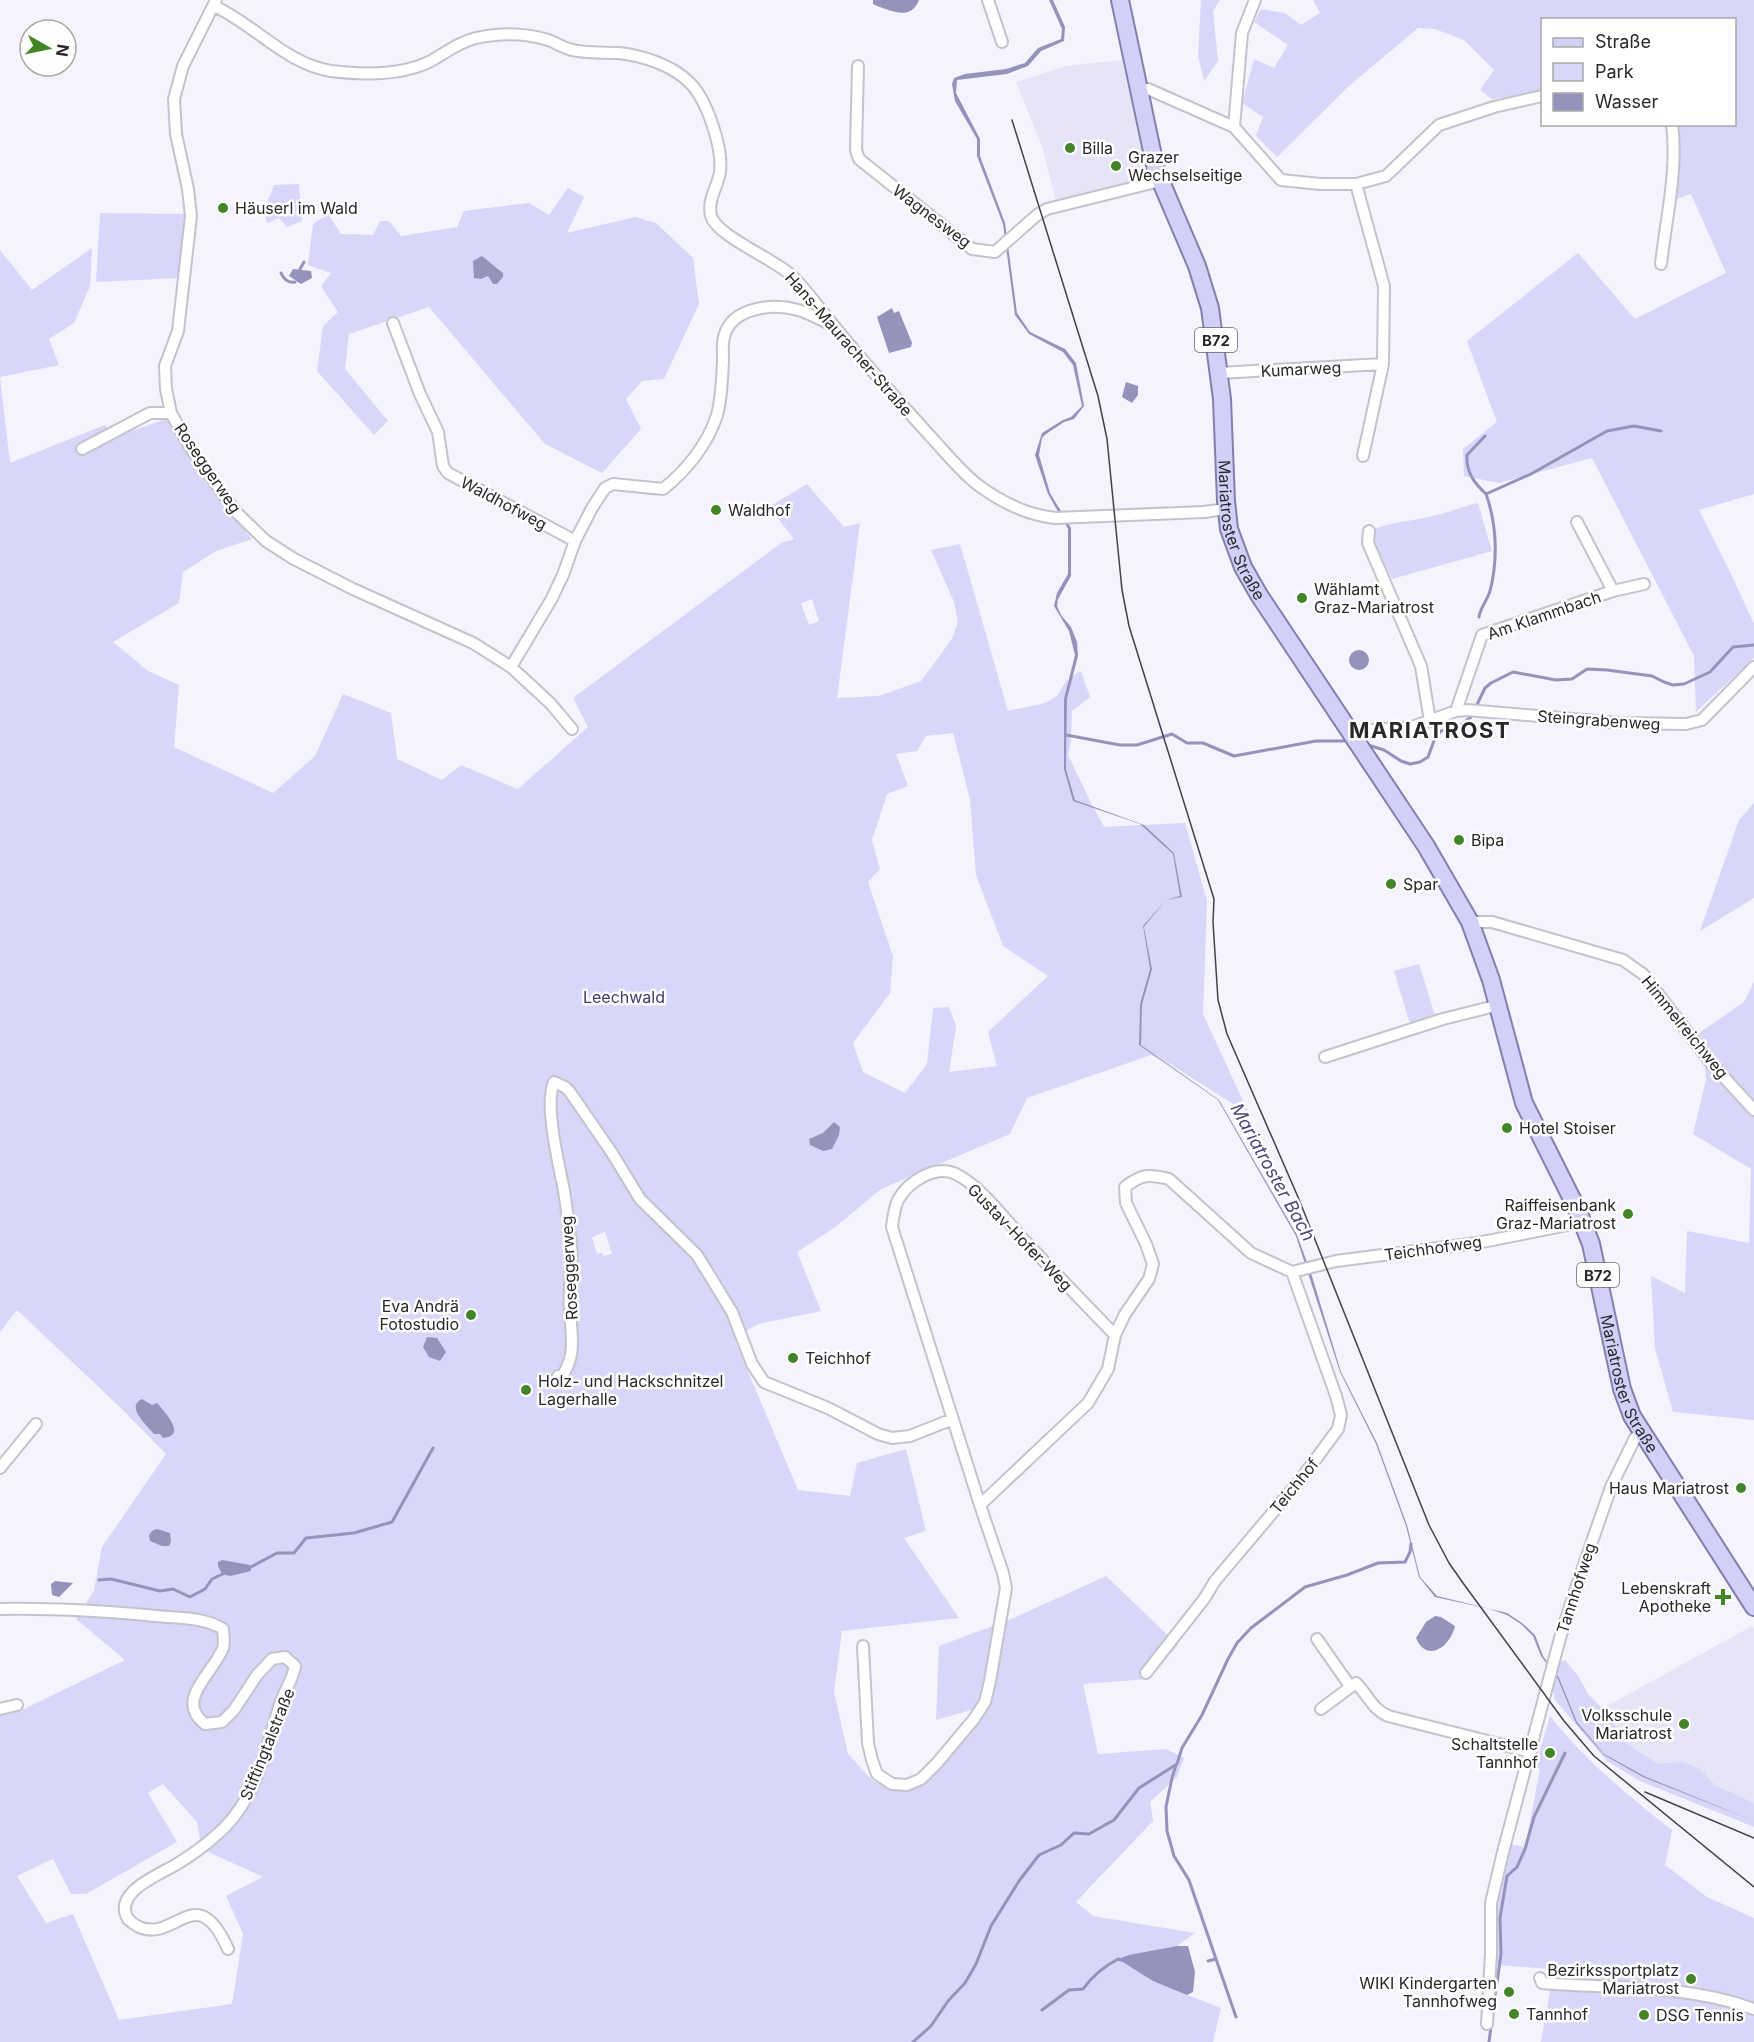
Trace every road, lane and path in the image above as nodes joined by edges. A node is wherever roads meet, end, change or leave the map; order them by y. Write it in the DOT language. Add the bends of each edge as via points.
graph roads {
  1 [pos="988,0"];
  2 [pos="1120,0"];
  3 [pos="1255,0"];
  4 [pos="215,3"];
  5 [pos="1002,42"];
  6 [pos="858,66"];
  7 [pos="1138,90"];
  8 [pos="1541,96"];
  9 [pos="1672,126"];
  10 [pos="1234,127"];
  11 [pos="1160,181"];
  12 [pos="1356,184"];
  13 [pos="1661,264"];
  14 [pos="393,323"];
  15 [pos="835,327"];
  16 [pos="1383,364"];
  17 [pos="1220,373"];
  18 [pos="171,413"];
  19 [pos="82,449"];
  20 [pos="1363,456"];
  21 [pos="1226,509"];
  22 [pos="1577,522"];
  23 [pos="1369,531"];
  24 [pos="575,542"];
  25 [pos="1644,584"];
  26 [pos="1613,591"];
  27 [pos="511,667"];
  28 [pos="1754,667"];
  29 [pos="1462,710"];
  30 [pos="1430,721"];
  31 [pos="572,729"];
  32 [pos="1358,742"];
  33 [pos="1470,922"];
  34 [pos="1499,1005"];
  35 [pos="1325,1057"];
  36 [pos="1754,1110"];
  37 [pos="1584,1222"];
  38 [pos="1296,1271"];
  39 [pos="1115,1335"];
  40 [pos="558,1376"];
  41 [pos="953,1419"];
  42 [pos="36,1424"];
  43 [pos="1641,1432"];
  44 [pos="0,1468"];
  45 [pos="980,1505"];
  46 [pos="1754,1607"];
  47 [pos="0,1609"];
  48 [pos="1317,1640"];
  49 [pos="863,1646"];
  50 [pos="1146,1673"];
  51 [pos="1355,1686"];
  52 [pos="17,1705"];
  53 [pos="0,1709"];
  54 [pos="1320,1709"];
  55 [pos="1531,1752"];
  56 [pos="228,1949"];
  57 [pos="1540,1978"];
  58 [pos="1754,2009"];
  59 [pos="1486,2024"];
  1 -- 5 [label="street"];
  2 -- 7 [label="main road, Mariatroster Straße / B72"];
  3 -- 10 [label="street" via="1242,33"];
  4 -- 15 [label="street, Hans-Mauracher-Straße" via="296,58 331,70 361,74 403,70 474,38 517,34 552,41 569,50 637,56 674,70 692,85 712,122 719,145 720,172 711,200 711,216 722,231 792,276"];
  4 -- 18 [label="street, Roseggerweg" via="183,66 174,99 176,134 191,216 178,331 165,366"];
  6 -- 11 [label="street, Wagnesweg" via="856,150 860,159 972,249 997,250 1047,209"];
  7 -- 10 [label="street" via="1147,88"];
  7 -- 11 [label="main road, Mariatroster Straße / B72"];
  8 -- 12 [label="street" via="1439,125 1386,176"];
  9 -- 13 [label="street" via="1673,182"];
  10 -- 12 [label="street" via="1281,180"];
  11 -- 17 [label="main road, Mariatroster Straße / B72" via="1205,287"];
  12 -- 16 [label="street" via="1384,286"];
  14 -- 24 [label="street, Waldhofweg" via="438,432 443,466 448,473"];
  15 -- 21 [label="street, Hans-Mauracher-Straße" via="977,484 1018,509 1039,516 1071,518"];
  15 -- 24 [label="street" via="798,310 773,307 749,310 732,320 724,336 717,416 705,443 663,489 613,484 605,488"];
  16 -- 17 [label="street, Kumarweg"];
  16 -- 20 [label="street"];
  17 -- 21 [label="main road, Mariatroster Straße / B72"];
  18 -- 19 [label="street" via="150,413"];
  18 -- 27 [label="street, Roseggerweg" via="236,512 266,540 315,570 473,643"];
  21 -- 32 [label="main road, Mariatroster Straße / B72" via="1234,546 1251,582"];
  22 -- 26 [label="street, Am Klammbach"];
  23 -- 30 [label="street" via="1368,543 1421,666"];
  24 -- 27 [label="street" via="551,600"];
  25 -- 26 [label="street, Am Klammbach"];
  26 -- 29 [label="street, Am Klammbach" via="1482,635"];
  27 -- 31 [label="street, Roseggerweg"];
  28 -- 29 [label="street, Steingrabenweg" via="1702,720 1686,724 1620,723"];
  29 -- 30 [label="street, Steingrabenweg"];
  30 -- 32 [label="street, Steingrabenweg" via="1397,730 1358,731"];
  32 -- 33 [label="main road, Mariatroster Straße / B72"];
  33 -- 34 [label="main road, Mariatroster Straße / B72"];
  33 -- 36 [label="street, Himmelreichweg" via="1492,922 1623,960 1643,974 1711,1063"];
  34 -- 35 [label="street"];
  34 -- 37 [label="main road, Mariatroster Straße / B72" via="1524,1103"];
  37 -- 38 [label="street, Teichhofweg"];
  37 -- 43 [label="main road, Mariatroster Straße / B72" via="1622,1389"];
  38 -- 39 [label="street" via="1251,1253 1169,1179 1139,1177 1125,1187 1126,1203 1153,1264 1149,1279"];
  38 -- 50 [label="street, Teichhof" via="1336,1396 1341,1415 1338,1429"];
  39 -- 41 [label="street, Gustav-Hofer-Weg" via="970,1184 954,1173 935,1172 916,1179 899,1199 892,1227"];
  39 -- 45 [label="street" via="1108,1369 1088,1403"];
  40 -- 41 [label="street, Roseggerweg" via="562,1377 568,1368 573,1335 569,1308 571,1248 552,1114 554,1082 570,1092 640,1199 697,1255 732,1312 752,1364 764,1382 892,1438 910,1437"];
  41 -- 45 [label="street"];
  42 -- 44 [label="street"];
  43 -- 46 [label="main road, Mariatroster Straße / B72"];
  43 -- 55 [label="street, Tannhofweg" via="1611,1487 1591,1540"];
  45 -- 49 [label="street" via="1006,1588 985,1702 921,1779 907,1785 892,1784 877,1774 872,1760"];
  47 -- 56 [label="street, Stiftingtalstraße" via="82,1610 214,1623 223,1629 224,1646 194,1695 192,1705 196,1717 205,1724 222,1722 272,1659 285,1657 295,1666 250,1794 235,1818 198,1850 143,1883 128,1897 128,1918 135,1925 145,1930 160,1929 196,1914 219,1929"];
  48 -- 51 [label="street"];
  51 -- 54 [label="street"];
  51 -- 55 [label="street" via="1380,1713"];
  52 -- 53 [label="street"];
  55 -- 59 [label="street, Tannhofweg" via="1491,1903"];
  57 -- 58 [label="street" via="1542,1983 1680,1990"];
}
